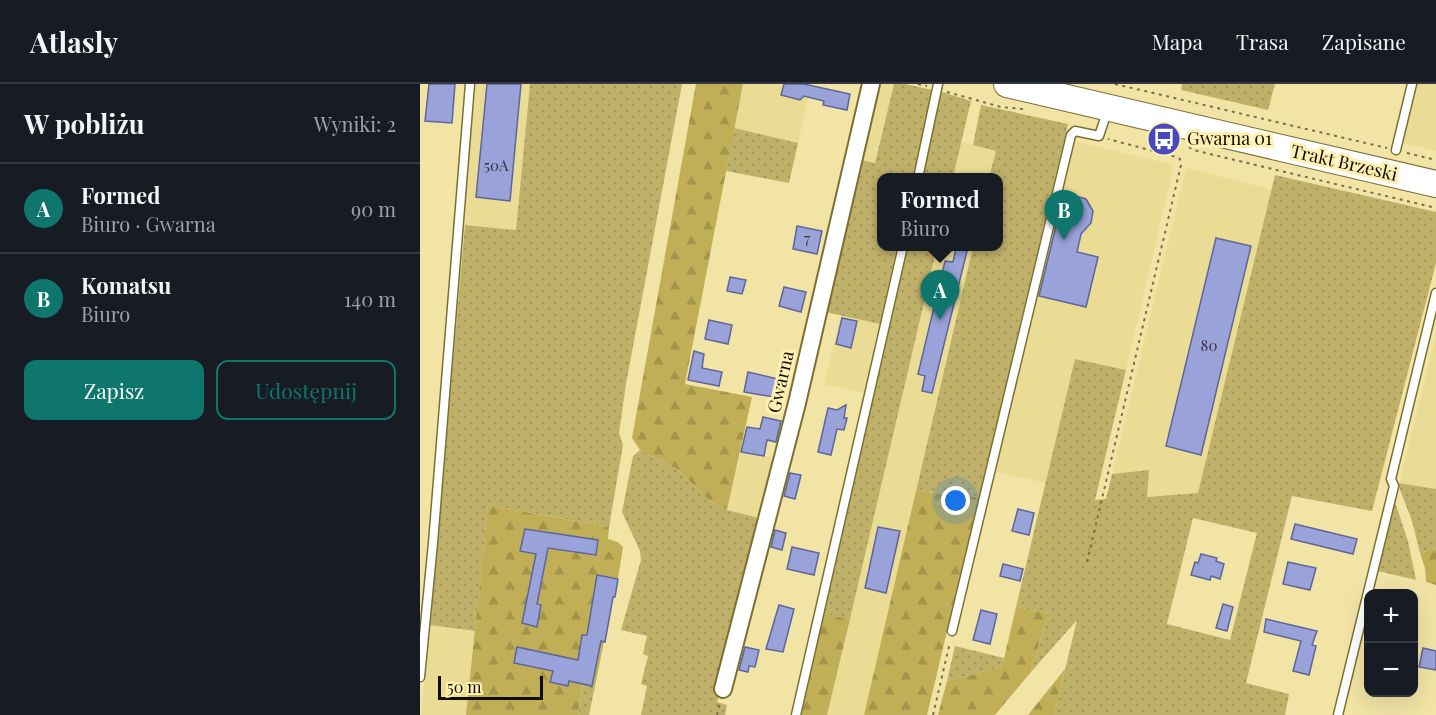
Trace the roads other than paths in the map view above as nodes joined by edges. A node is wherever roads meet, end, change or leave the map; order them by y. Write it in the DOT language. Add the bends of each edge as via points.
graph roads {
  1 [pos="470,84"];
  2 [pos="871,84"];
  3 [pos="938,84"];
  4 [pos="1007,84"];
  5 [pos="1412,84"];
  6 [pos="1112,96"];
  7 [pos="1396,150"];
  8 [pos="919,173"];
  9 [pos="1436,184"];
  10 [pos="902,251"];
  11 [pos="1436,293"];
  12 [pos="952,631"];
  13 [pos="420,678"];
  14 [pos="723,688"];
  15 [pos="796,715"];
  16 [pos="1338,715"];
  1 -- 13 [label="lane"];
  2 -- 14 [label="street, Gwarna" via="796,403"];
  3 -- 8 [label="lane"];
  4 -- 6 [label="main road, Trakt Brzeski"];
  5 -- 7 [label="lane"];
  6 -- 9 [label="main road, Trakt Brzeski"];
  6 -- 12 [label="lane" via="1099,136 1075,131 1071,135"];
  10 -- 15 [label="lane"];
  11 -- 16 [label="lane"];
}
